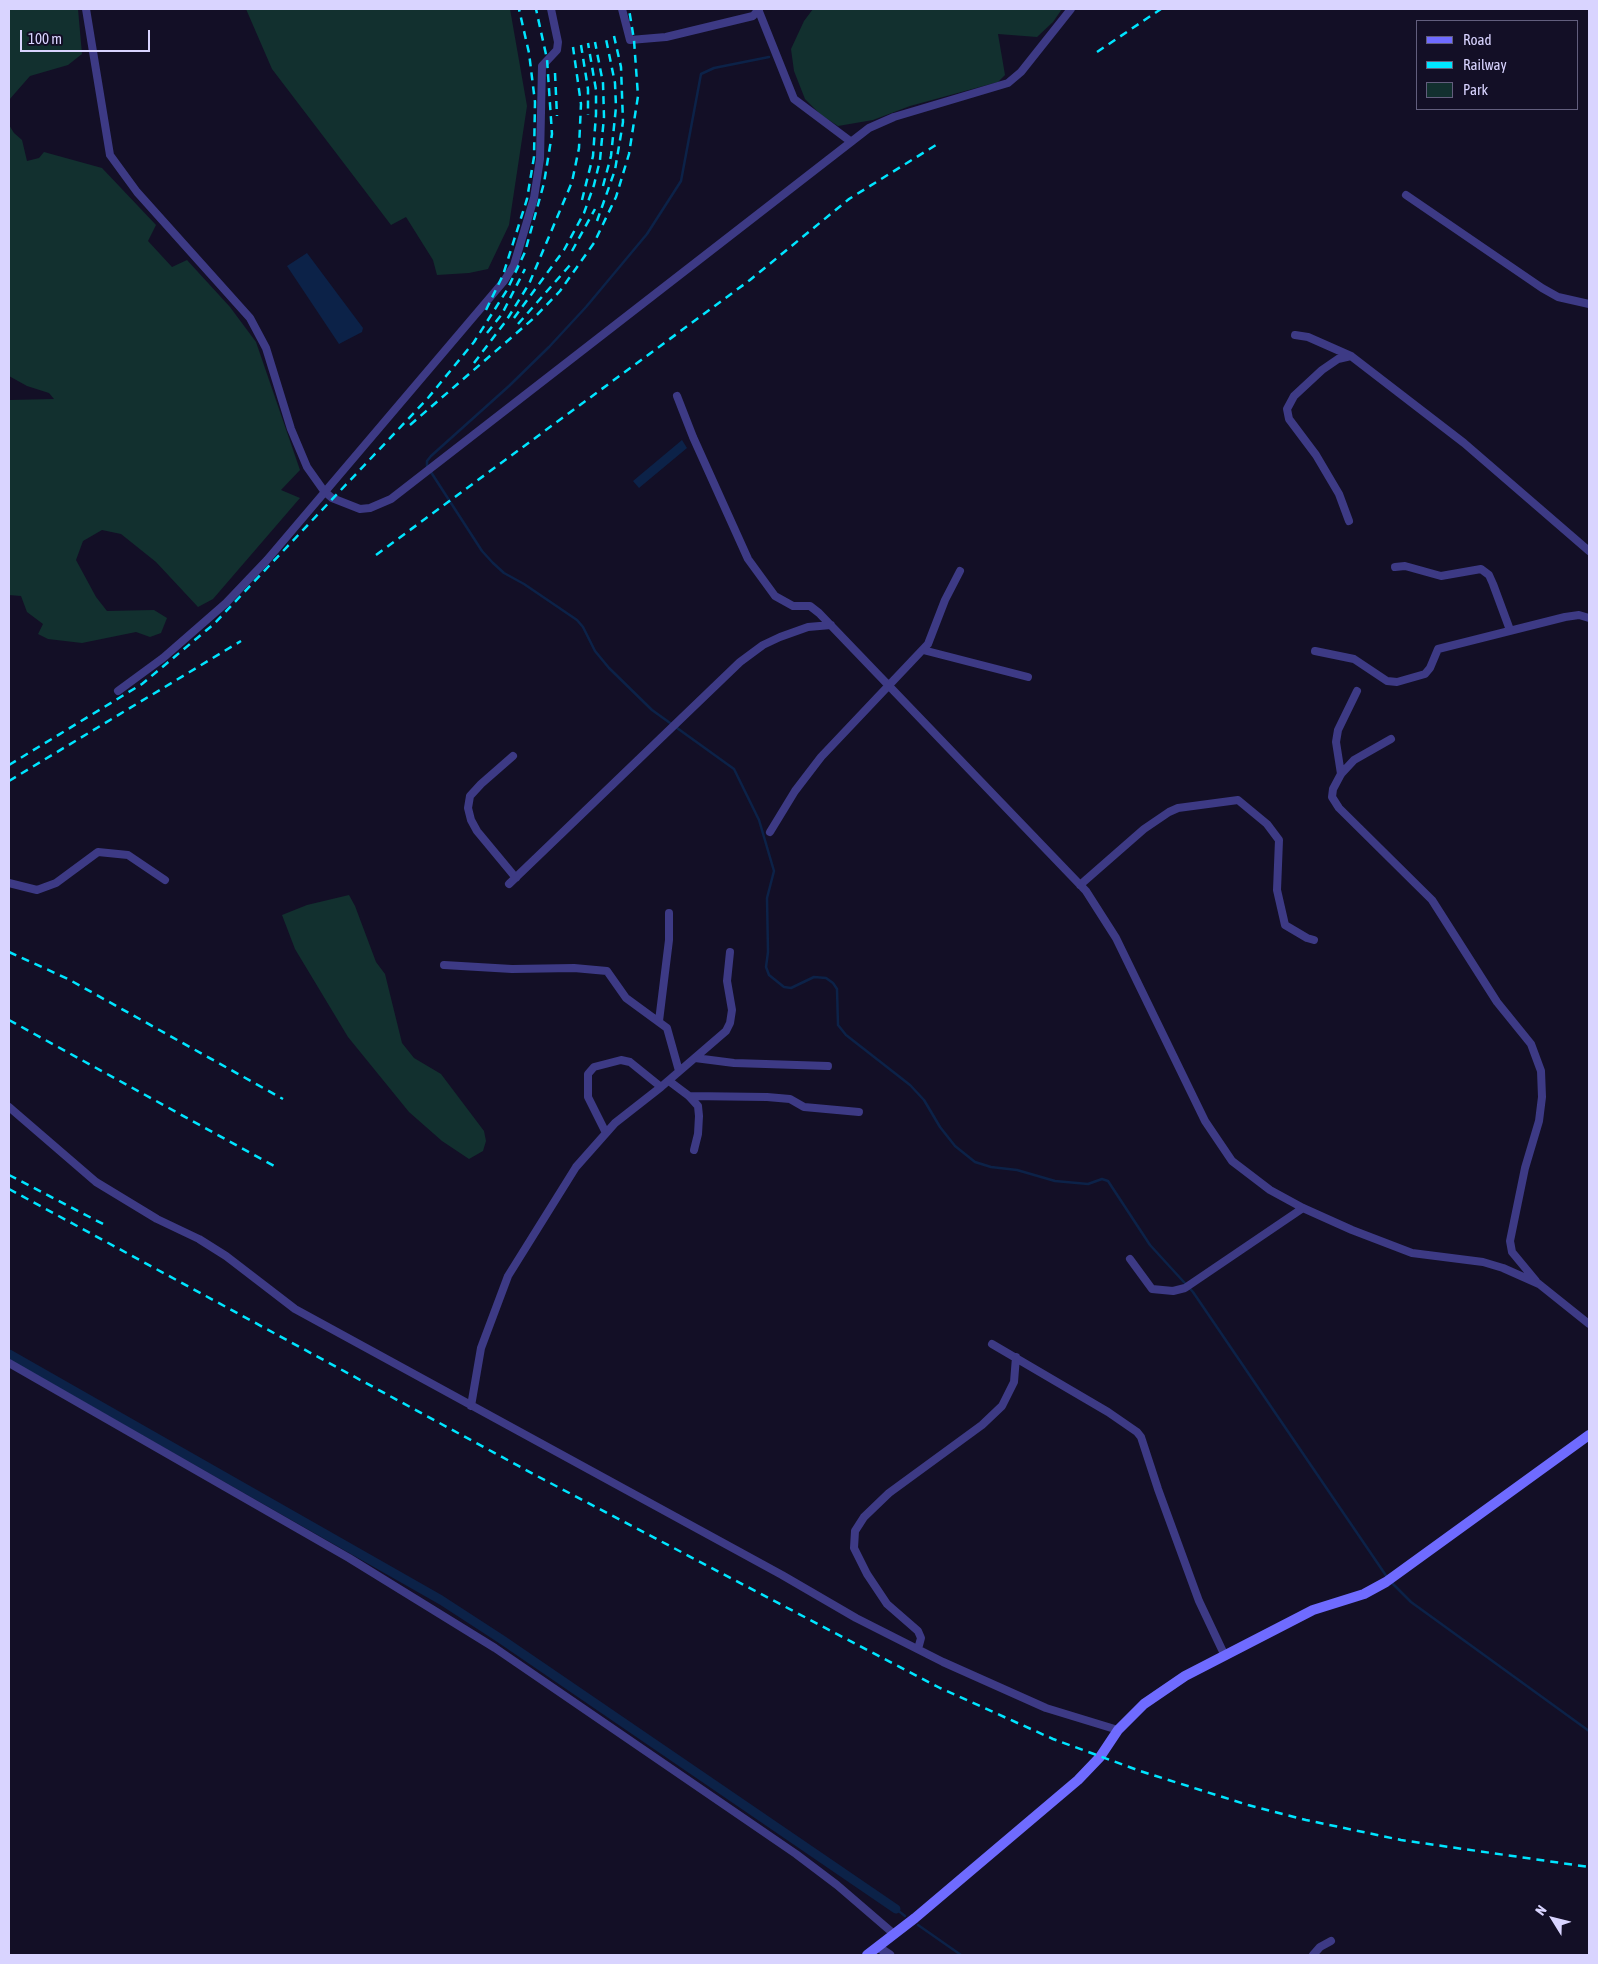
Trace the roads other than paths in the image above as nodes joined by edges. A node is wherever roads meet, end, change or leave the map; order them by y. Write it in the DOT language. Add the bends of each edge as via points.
graph roads {
  1 [pos="86,9"];
  2 [pos="551,9"];
  3 [pos="622,9"];
  4 [pos="759,9"];
  5 [pos="1071,9"];
  6 [pos="850,141"];
  7 [pos="1406,195"];
  8 [pos="1589,303"];
  9 [pos="1295,335"];
  10 [pos="1351,356"];
  11 [pos="677,396"];
  12 [pos="324,491"];
  13 [pos="1349,521"];
  14 [pos="1589,550"];
  15 [pos="1395,567"];
  16 [pos="960,571"];
  17 [pos="1589,618"];
  18 [pos="831,625"];
  19 [pos="1510,630"];
  20 [pos="923,650"];
  21 [pos="1315,651"];
  22 [pos="1028,677"];
  23 [pos="888,685"];
  24 [pos="118,691"];
  25 [pos="1358,691"];
  26 [pos="1391,739"];
  27 [pos="513,756"];
  28 [pos="1341,774"];
  29 [pos="770,832"];
  30 [pos="165,880"];
  31 [pos="9,884"];
  32 [pos="1080,886"];
  33 [pos="669,913"];
  34 [pos="1314,940"];
  35 [pos="730,952"];
  36 [pos="444,965"];
  37 [pos="659,1021"];
  38 [pos="695,1058"];
  39 [pos="828,1066"];
  40 [pos="680,1072"];
  41 [pos="669,1081"];
  42 [pos="661,1087"];
  43 [pos="689,1096"];
  44 [pos="9,1107"];
  45 [pos="859,1112"];
  46 [pos="606,1132"];
  47 [pos="694,1150"];
  48 [pos="1302,1208"];
  49 [pos="1130,1259"];
  50 [pos="1539,1284"];
  51 [pos="1589,1324"];
  52 [pos="992,1344"];
  53 [pos="1016,1357"];
  54 [pos="9,1363"];
  55 [pos="471,1406"];
  56 [pos="1589,1435"];
  57 [pos="918,1649"];
  58 [pos="1226,1656"];
  59 [pos="1118,1730"];
  60 [pos="894,1934"];
  61 [pos="1331,1941"];
  62 [pos="878,1947"];
  63 [pos="866,1955"];
  64 [pos="890,1955"];
  65 [pos="1312,1955"];
  1 -- 12 [label="street" via="110,154 137,192 250,318 272,364 296,443 307,467"];
  2 -- 12 [label="street" via="557,50 542,66 540,159 534,198 514,265 498,288"];
  3 -- 4 [label="street" via="630,40 666,36 752,16"];
  4 -- 6 [label="street" via="794,99"];
  5 -- 6 [label="street" via="1008,83 894,117"];
  6 -- 12 [label="street" via="391,499 370,508 348,506"];
  7 -- 8 [label="street" via="1542,288 1558,297"];
  9 -- 10 [label="street" via="1308,336"];
  10 -- 13 [label="street" via="1338,359 1322,370 1294,396 1287,409 1289,419 1339,494"];
  10 -- 14 [label="street" via="1464,443"];
  11 -- 18 [label="street" via="748,559 775,596 793,606 810,606"];
  12 -- 24 [label="street" via="226,603 163,658"];
  15 -- 19 [label="street" via="1405,566 1441,576 1481,569 1489,575"];
  16 -- 20 [label="street" via="945,600 934,633"];
  17 -- 19 [label="street" via="1579,615 1565,617"];
  18 -- 23 [label="street"];
  18 -- 27 [label="street" via="808,627 762,645 740,662 512,881 471,820 468,808 470,796"];
  19 -- 21 [label="street" via="1438,650 1425,674 1397,682 1387,681 1354,659"];
  20 -- 22 [label="street"];
  20 -- 23 [label="street"];
  23 -- 29 [label="street" via="821,757"];
  23 -- 32 [label="street"];
  25 -- 28 [label="street" via="1338,730 1336,742"];
  26 -- 28 [label="street" via="1354,760"];
  28 -- 50 [label="street" via="1332,789 1332,797 1339,808 1432,900 1497,1002 1532,1044 1541,1071 1542,1098 1510,1241 1512,1252"];
  30 -- 31 [label="street" via="128,855 98,852 56,883 37,890"];
  32 -- 34 [label="street" via="1144,829 1169,812 1238,800 1267,824 1279,840 1277,890 1284,925"];
  32 -- 48 [label="street" via="1116,938 1205,1121 1232,1162 1270,1190"];
  33 -- 37 [label="street"];
  35 -- 38 [label="street" via="730,1023 726,1031"];
  36 -- 37 [label="street" via="607,971 626,998"];
  37 -- 40 [label="street" via="667,1028"];
  38 -- 39 [label="street" via="734,1063"];
  38 -- 40 [label="street"];
  40 -- 41 [label="street"];
  41 -- 42 [label="street"];
  41 -- 43 [label="street"];
  42 -- 46 [label="street"];
  42 -- 46 [label="street" via="630,1062 621,1060 594,1067 588,1074 588,1097"];
  43 -- 45 [label="street" via="790,1099 804,1107"];
  43 -- 47 [label="street" via="698,1106 699,1116"];
  44 -- 55 [label="street" via="96,1182 226,1256 295,1309"];
  46 -- 55 [label="street" via="576,1167 508,1276 481,1348"];
  48 -- 49 [label="street" via="1185,1288 1173,1291 1152,1289"];
  48 -- 50 [label="street" via="1412,1253 1483,1262"];
  50 -- 51 [label="street"];
  52 -- 53 [label="street"];
  53 -- 57 [label="street" via="1014,1382 1002,1406 982,1425 879,1501 855,1531 854,1548 861,1562 887,1604 918,1631"];
  53 -- 58 [label="street" via="1108,1412 1141,1437 1200,1601"];
  54 -- 60 [label="street" via="348,1558 495,1648 796,1854"];
  55 -- 57 [label="street"];
  56 -- 58 [label="main road" via="1388,1580 1364,1594 1313,1610"];
  57 -- 59 [label="street" via="1046,1708"];
  58 -- 59 [label="main road" via="1185,1676 1144,1704"];
  59 -- 60 [label="main road" via="1078,1780"];
  60 -- 62 [label="main road"];
  61 -- 65 [label="street"];
  62 -- 63 [label="main road"];
  62 -- 64 [label="street"];
}
